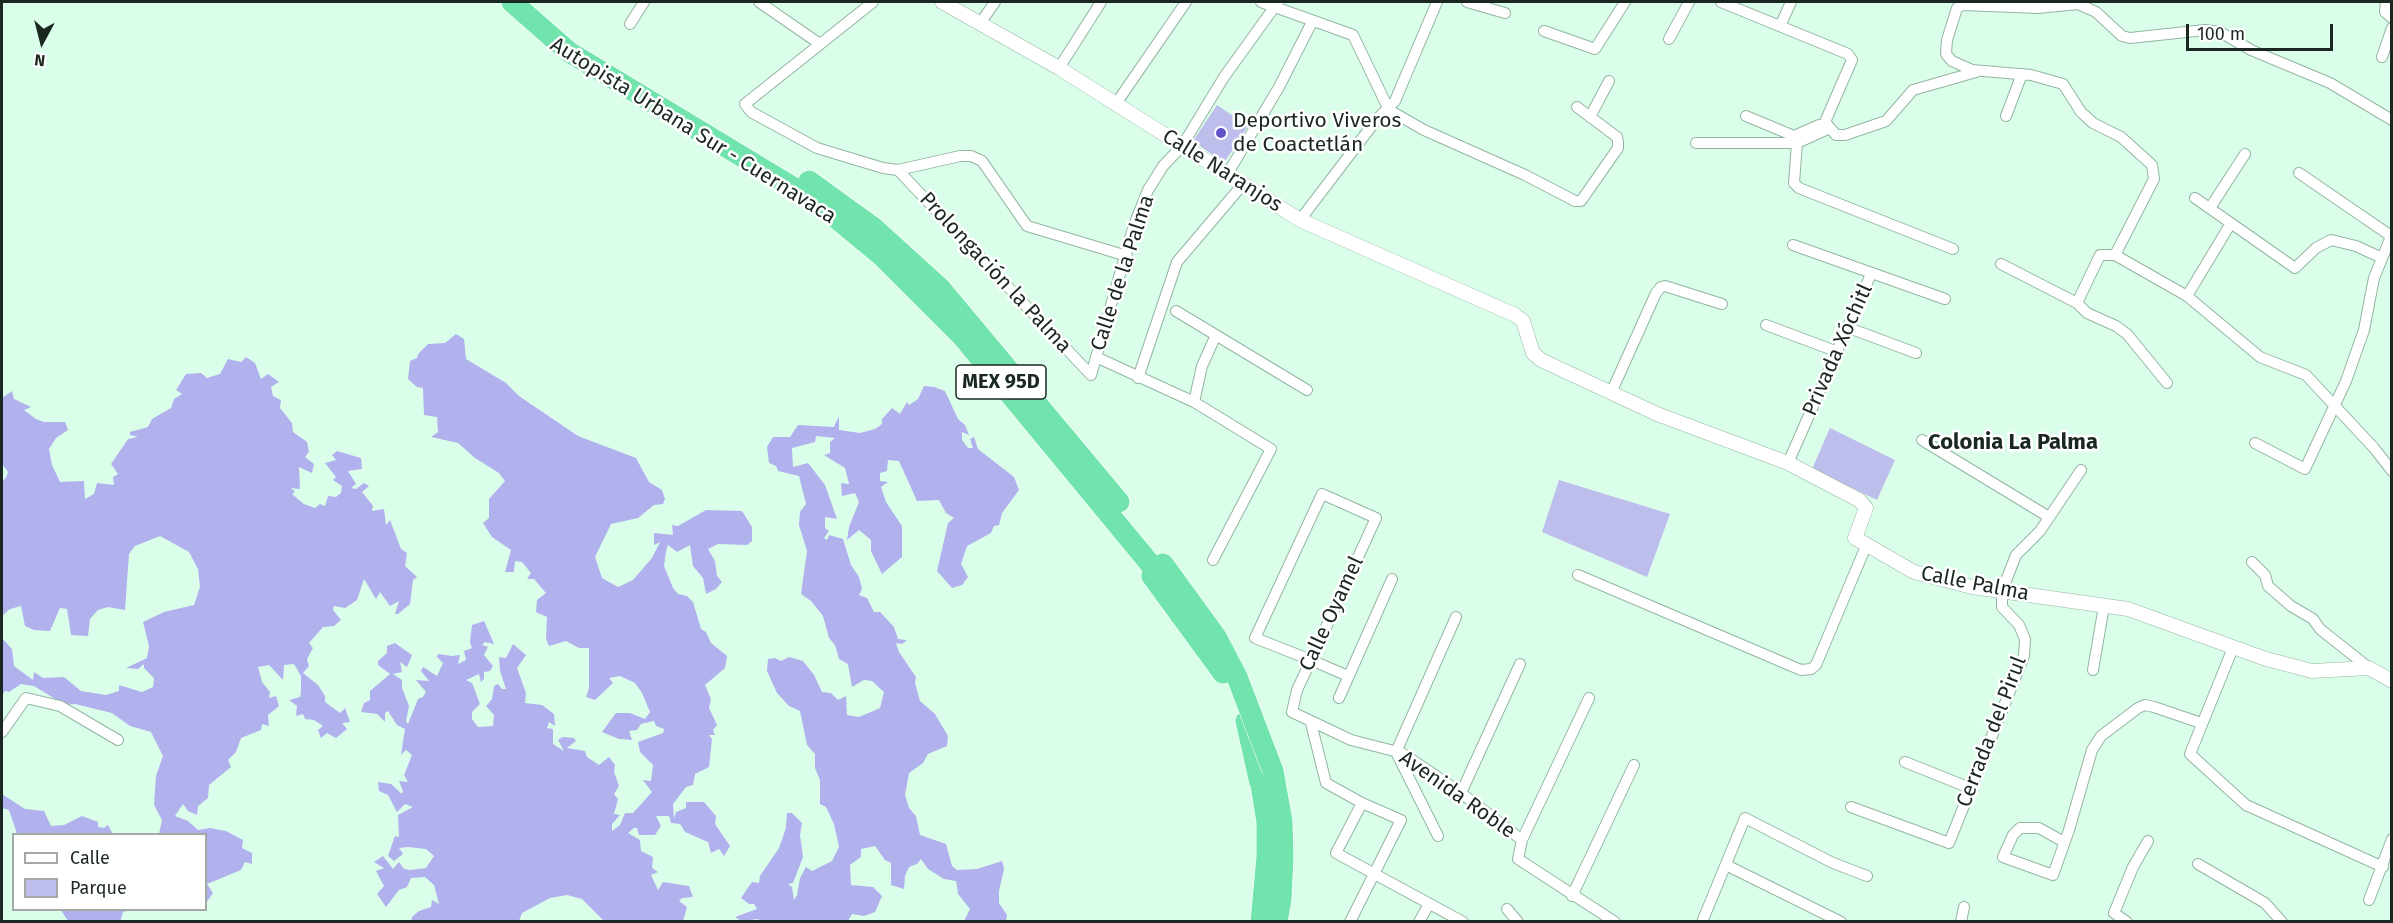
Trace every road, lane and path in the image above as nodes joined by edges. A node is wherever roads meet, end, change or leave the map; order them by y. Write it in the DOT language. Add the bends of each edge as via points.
graph roads {
  1 [pos="504,2"];
  2 [pos="512,2"];
  3 [pos="521,2"];
  4 [pos="531,2"];
  5 [pos="644,2"];
  6 [pos="759,2"];
  7 [pos="873,2"];
  8 [pos="942,2"];
  9 [pos="995,2"];
  10 [pos="1101,2"];
  11 [pos="1186,2"];
  12 [pos="1261,2"];
  13 [pos="1437,2"];
  14 [pos="1467,2"];
  15 [pos="1625,2"];
  16 [pos="1689,2"];
  17 [pos="1721,2"];
  18 [pos="1791,2"];
  19 [pos="2386,2"];
  20 [pos="1276,4"];
  21 [pos="1484,4"];
  22 [pos="1504,13"];
  23 [pos="2391,18"];
  24 [pos="981,22"];
  25 [pos="1312,22"];
  26 [pos="630,24"];
  27 [pos="1780,26"];
  28 [pos="2391,28"];
  29 [pos="1544,31"];
  30 [pos="1669,39"];
  31 [pos="820,44"];
  32 [pos="2382,57"];
  33 [pos="1059,68"];
  34 [pos="1977,70"];
  35 [pos="2022,74"];
  36 [pos="1609,81"];
  37 [pos="1116,105"];
  38 [pos="1577,107"];
  39 [pos="1389,110"];
  40 [pos="1746,116"];
  41 [pos="2006,116"];
  42 [pos="1590,117"];
  43 [pos="2391,120"];
  44 [pos="1826,126"];
  45 [pos="1696,142"];
  46 [pos="1797,143"];
  47 [pos="1182,146"];
  48 [pos="2245,154"];
  49 [pos="898,170"];
  50 [pos="1228,172"];
  51 [pos="2299,173"];
  52 [pos="1244,183"];
  53 [pos="2195,198"];
  54 [pos="2210,208"];
  55 [pos="1300,220"];
  56 [pos="2231,223"];
  57 [pos="2391,235"];
  58 [pos="1793,245"];
  59 [pos="1953,249"];
  60 [pos="2115,255"];
  61 [pos="1127,256"];
  62 [pos="2382,258"];
  63 [pos="2001,264"];
  64 [pos="1871,274"];
  65 [pos="2187,296"];
  66 [pos="1945,299"];
  67 [pos="2077,303"];
  68 [pos="1722,304"];
  69 [pos="1176,310"];
  70 [pos="1766,325"];
  71 [pos="1849,328"];
  72 [pos="1216,334"];
  73 [pos="1838,352"];
  74 [pos="1916,353"];
  75 [pos="1096,357"];
  76 [pos="1091,375"];
  77 [pos="1138,378"];
  78 [pos="2167,383"];
  79 [pos="1307,390"];
  80 [pos="1611,393"];
  81 [pos="1194,402"];
  82 [pos="2334,407"];
  83 [pos="1922,440"];
  84 [pos="2256,443"];
  85 [pos="1788,463"];
  86 [pos="2081,470"];
  87 [pos="2391,471"];
  88 [pos="2049,517"];
  89 [pos="1866,546"];
  90 [pos="1213,560"];
  91 [pos="2252,562"];
  92 [pos="1578,575"];
  93 [pos="1392,579"];
  94 [pos="2002,591"];
  95 [pos="2104,606"];
  96 [pos="1456,617"];
  97 [pos="2233,648"];
  98 [pos="1311,660"];
  99 [pos="1520,664"];
  100 [pos="2369,669"];
  101 [pos="2093,670"];
  102 [pos="1348,676"];
  103 [pos="2390,677"];
  104 [pos="1339,698"];
  105 [pos="1588,698"];
  106 [pos="1292,712"];
  107 [pos="1311,723"];
  108 [pos="2201,723"];
  109 [pos="2,732"];
  110 [pos="118,740"];
  111 [pos="1396,752"];
  112 [pos="1905,762"];
  113 [pos="1635,765"];
  114 [pos="1970,788"];
  115 [pos="1461,793"];
  116 [pos="1362,803"];
  117 [pos="1851,807"];
  118 [pos="1438,836"];
  119 [pos="2391,839"];
  120 [pos="1522,840"];
  121 [pos="2148,841"];
  122 [pos="2064,842"];
  123 [pos="2198,864"];
  124 [pos="1726,865"];
  125 [pos="2384,867"];
  126 [pos="1375,876"];
  127 [pos="1867,876"];
  128 [pos="1572,896"];
  129 [pos="2369,900"];
  130 [pos="1429,904"];
  131 [pos="1964,908"];
  132 [pos="1507,909"];
  133 [pos="1263,921"];
  134 [pos="1277,921"];
  135 [pos="1350,921"];
  136 [pos="1419,921"];
  137 [pos="1463,921"];
  138 [pos="1518,921"];
  139 [pos="1615,921"];
  140 [pos="1702,921"];
  141 [pos="1841,921"];
  142 [pos="1961,921"];
  143 [pos="2127,921"];
  144 [pos="2282,921"];
  1 -- 133 [label="highway, Autopista Urbana Sur - Cuernavaca, bridge" via="564,54 790,187 837,221 913,289 1041,437 1184,617 1227,679 1260,773 1267,822"];
  2 -- 133 [label="highway, MEX 95D" via="569,52 814,200 883,257 962,336 1125,531 1199,625 1233,683 1248,728 1268,825 1269,883"];
  3 -- 134 [label="highway, Autopista Urbana Sur - Cuernavaca, bridge" via="573,43 800,177 851,213 931,283 979,335 1188,596 1238,677 1273,771 1282,821"];
  4 -- 134 [label="highway, MEX 95D" via="579,44 804,177 874,228 953,302 1099,476 1216,628 1251,694 1271,756 1279,800 1283,864"];
  5 -- 26 [label="street"];
  6 -- 31 [label="street"];
  7 -- 31 [label="street"];
  8 -- 24 [label="street, Calle Naranjos"];
  9 -- 24 [label="street"];
  10 -- 33 [label="street"];
  11 -- 37 [label="street"];
  12 -- 20 [label="street"];
  13 -- 39 [label="street"];
  14 -- 21 [label="street"];
  15 -- 29 [label="street" via="1595,49"];
  16 -- 30 [label="street"];
  17 -- 27 [label="street"];
  18 -- 27 [label="street"];
  19 -- 23 [label="street" via="2385,12"];
  20 -- 25 [label="street"];
  20 -- 47 [label="street, Calle de la Palma" via="1224,77"];
  21 -- 22 [label="street"];
  24 -- 33 [label="street, Calle Naranjos"];
  25 -- 39 [label="street" via="1353,35"];
  25 -- 50 [label="street"];
  27 -- 44 [label="street" via="1848,54 1852,60"];
  28 -- 32 [label="street"];
  31 -- 49 [label="street, Prolongación la Palma" via="745,104 751,112 817,148"];
  33 -- 37 [label="street, Calle Naranjos"];
  34 -- 35 [label="street"];
  34 -- 43 [label="street" via="1961,68 1946,54 1957,8 2078,4 2096,12 2122,36 2130,38 2220,32 2251,50 2331,83"];
  34 -- 44 [label="street" via="1913,90 1893,115 1878,125 1845,135 1836,135"];
  35 -- 41 [label="street"];
  35 -- 60 [label="street" via="2063,84 2093,123 2121,137 2152,165 2154,179"];
  36 -- 42 [label="street"];
  37 -- 47 [label="street, Calle Naranjos"];
  38 -- 42 [label="street"];
  39 -- 42 [label="street" via="1575,201 1581,201 1618,148 1617,137"];
  39 -- 55 [label="street" via="1377,119"];
  40 -- 44 [label="street" via="1794,136"];
  44 -- 46 [label="street"];
  45 -- 46 [label="street"];
  46 -- 59 [label="street" via="1792,178 1799,188"];
  47 -- 50 [label="street, Calle Naranjos"];
  47 -- 61 [label="street, Calle de la Palma" via="1148,190"];
  48 -- 54 [label="street"];
  49 -- 61 [label="street, Prolongación la Palma" via="971,156 982,161 1027,226"];
  49 -- 76 [label="street, Prolongación la Palma"];
  50 -- 52 [label="street, Calle Naranjos"];
  51 -- 57 [label="street"];
  52 -- 55 [label="street, Calle Naranjos"];
  52 -- 77 [label="street" via="1178,262"];
  53 -- 54 [label="street"];
  54 -- 56 [label="street"];
  55 -- 80 [label="street, Calle Naranjos" via="1515,315 1523,321 1533,353 1541,360"];
  56 -- 62 [label="street" via="2295,268 2331,240"];
  56 -- 65 [label="street"];
  57 -- 62 [label="street"];
  58 -- 64 [label="street"];
  60 -- 65 [label="street"];
  60 -- 67 [label="street" via="2100,255"];
  61 -- 75 [label="street, Calle de la Palma"];
  62 -- 82 [label="street" via="2369,297 2364,330"];
  63 -- 67 [label="street"];
  64 -- 66 [label="street, Privada Xóchitl"];
  64 -- 71 [label="street, Privada Xóchitl"];
  65 -- 82 [label="street" via="2260,357 2306,375"];
  67 -- 78 [label="street" via="2087,313 2127,334"];
  68 -- 80 [label="street" via="1661,287"];
  69 -- 72 [label="street"];
  70 -- 73 [label="street"];
  71 -- 73 [label="street, Privada Xóchitl"];
  71 -- 74 [label="street"];
  72 -- 79 [label="street"];
  72 -- 81 [label="street" via="1202,366"];
  73 -- 85 [label="street, Privada Xóchitl"];
  75 -- 76 [label="street, Calle de la Palma"];
  75 -- 77 [label="street"];
  77 -- 81 [label="street"];
  80 -- 85 [label="street"];
  81 -- 90 [label="street" via="1271,449"];
  82 -- 84 [label="street" via="2305,469"];
  82 -- 87 [label="street"];
  83 -- 88 [label="street"];
  85 -- 89 [label="street" via="1863,503 1866,508 1855,538"];
  86 -- 88 [label="street"];
  88 -- 94 [label="street" via="2016,555"];
  89 -- 92 [label="street" via="1811,669 1801,670"];
  89 -- 94 [label="street, Calle Palma" via="1914,572"];
  91 -- 100 [label="street" via="2265,574 2268,586 2313,619"];
  93 -- 102 [label="street"];
  94 -- 95 [label="street, Calle Palma"];
  94 -- 114 [label="street, Cerrada del Pirul" via="2002,607 2019,625 2025,639 2024,656"];
  95 -- 97 [label="street, Calle Palma" via="2128,609"];
  95 -- 101 [label="street"];
  96 -- 111 [label="street"];
  97 -- 100 [label="street, Calle Palma" via="2312,671"];
  97 -- 108 [label="street"];
  98 -- 98 [label="street, Calle Oyamel" via="1376,518 1322,494 1255,638"];
  98 -- 102 [label="street"];
  98 -- 106 [label="street, Calle Oyamel"];
  99 -- 115 [label="street"];
  100 -- 103 [label="street, Calle Palma"];
  102 -- 104 [label="street"];
  105 -- 120 [label="street"];
  106 -- 107 [label="street, Avenida Roble"];
  107 -- 111 [label="street, Avenida Roble" via="1367,746"];
  107 -- 116 [label="street" via="1326,783"];
  108 -- 122 [label="street" via="2145,705 2101,735 2092,750"];
  108 -- 125 [label="street" via="2190,754 2246,805"];
  109 -- 110 [label="street" via="26,698 60,706"];
  111 -- 115 [label="street, Avenida Roble"];
  111 -- 118 [label="street"];
  112 -- 114 [label="street"];
  113 -- 128 [label="street"];
  114 -- 117 [label="street, Cerrada del Pirul" via="1949,843"];
  115 -- 120 [label="street, Avenida Roble"];
  116 -- 126 [label="street" via="1336,853"];
  116 -- 126 [label="street" via="1401,819"];
  119 -- 125 [label="street"];
  120 -- 128 [label="street" via="1518,859"];
  121 -- 143 [label="street" via="2114,913"];
  122 -- 122 [label="street" via="2053,875 2003,857 2020,828 2029,826 2048,832"];
  123 -- 144 [label="street" via="2265,903"];
  124 -- 127 [label="street" via="1745,818"];
  124 -- 140 [label="street"];
  124 -- 141 [label="street"];
  125 -- 129 [label="street"];
  126 -- 130 [label="street"];
  126 -- 135 [label="street"];
  128 -- 139 [label="street"];
  130 -- 136 [label="street"];
  130 -- 137 [label="street"];
  131 -- 142 [label="street"];
  132 -- 138 [label="street"];
}
